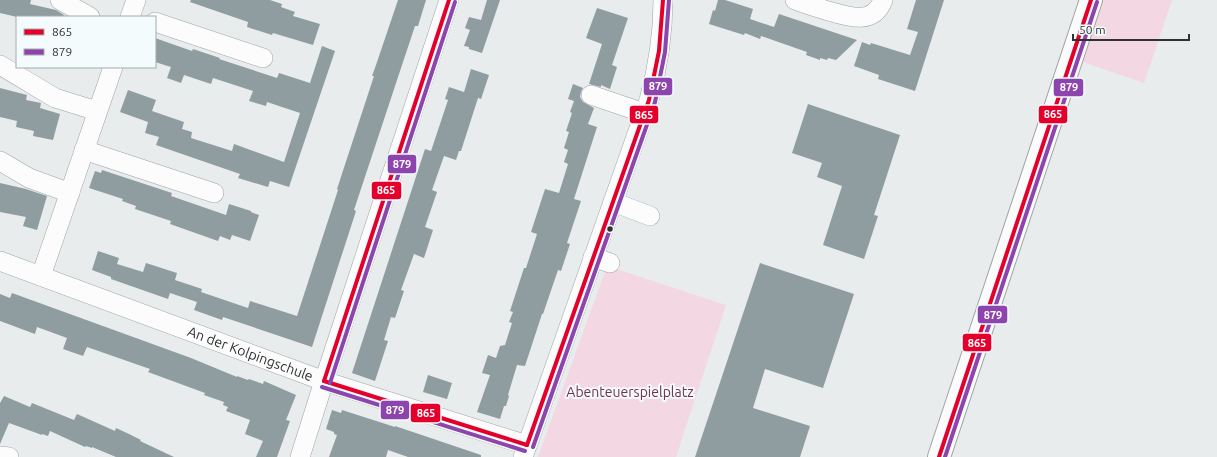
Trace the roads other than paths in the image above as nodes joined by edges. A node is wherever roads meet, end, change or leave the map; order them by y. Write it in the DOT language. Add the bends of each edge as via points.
graph roads {
  1 [pos="60,0"];
  2 [pos="449,0"];
  3 [pos="663,0"];
  4 [pos="795,0"];
  5 [pos="882,0"];
  6 [pos="1091,0"];
  7 [pos="88,16"];
  8 [pos="156,22"];
  9 [pos="263,58"];
  10 [pos="0,65"];
  11 [pos="113,68"];
  12 [pos="591,95"];
  13 [pos="97,111"];
  14 [pos="644,112"];
  15 [pos="84,150"];
  16 [pos="0,161"];
  17 [pos="70,193"];
  18 [pos="214,193"];
  19 [pos="613,202"];
  20 [pos="650,216"];
  21 [pos="0,261"];
  22 [pos="41,276"];
  23 [pos="324,381"];
  24 [pos="525,451"];
  25 [pos="0,456"];
  26 [pos="9,457"];
  27 [pos="300,457"];
  28 [pos="939,457"];
  1 -- 7 [label="street"];
  2 -- 23 [label="street"];
  3 -- 14 [label="street" via="659,60"];
  4 -- 5 [label="street" via="859,18 876,12"];
  6 -- 28 [label="main road"];
  8 -- 9 [label="street"];
  10 -- 13 [label="street" via="55,98"];
  11 -- 13 [label="street"];
  12 -- 14 [label="street"];
  13 -- 15 [label="street"];
  14 -- 19 [label="street"];
  15 -- 17 [label="street"];
  15 -- 18 [label="street"];
  16 -- 17 [label="street" via="29,178"];
  17 -- 22 [label="street"];
  19 -- 20 [label="street"];
  19 -- 24 [label="street" via="602,260"];
  21 -- 22 [label="street, An der Kolpingschule"];
  22 -- 23 [label="street, An der Kolpingschule"];
  23 -- 24 [label="street, An der Kolpingschule"];
  23 -- 27 [label="street"];
  25 -- 26 [label="street"];
}
